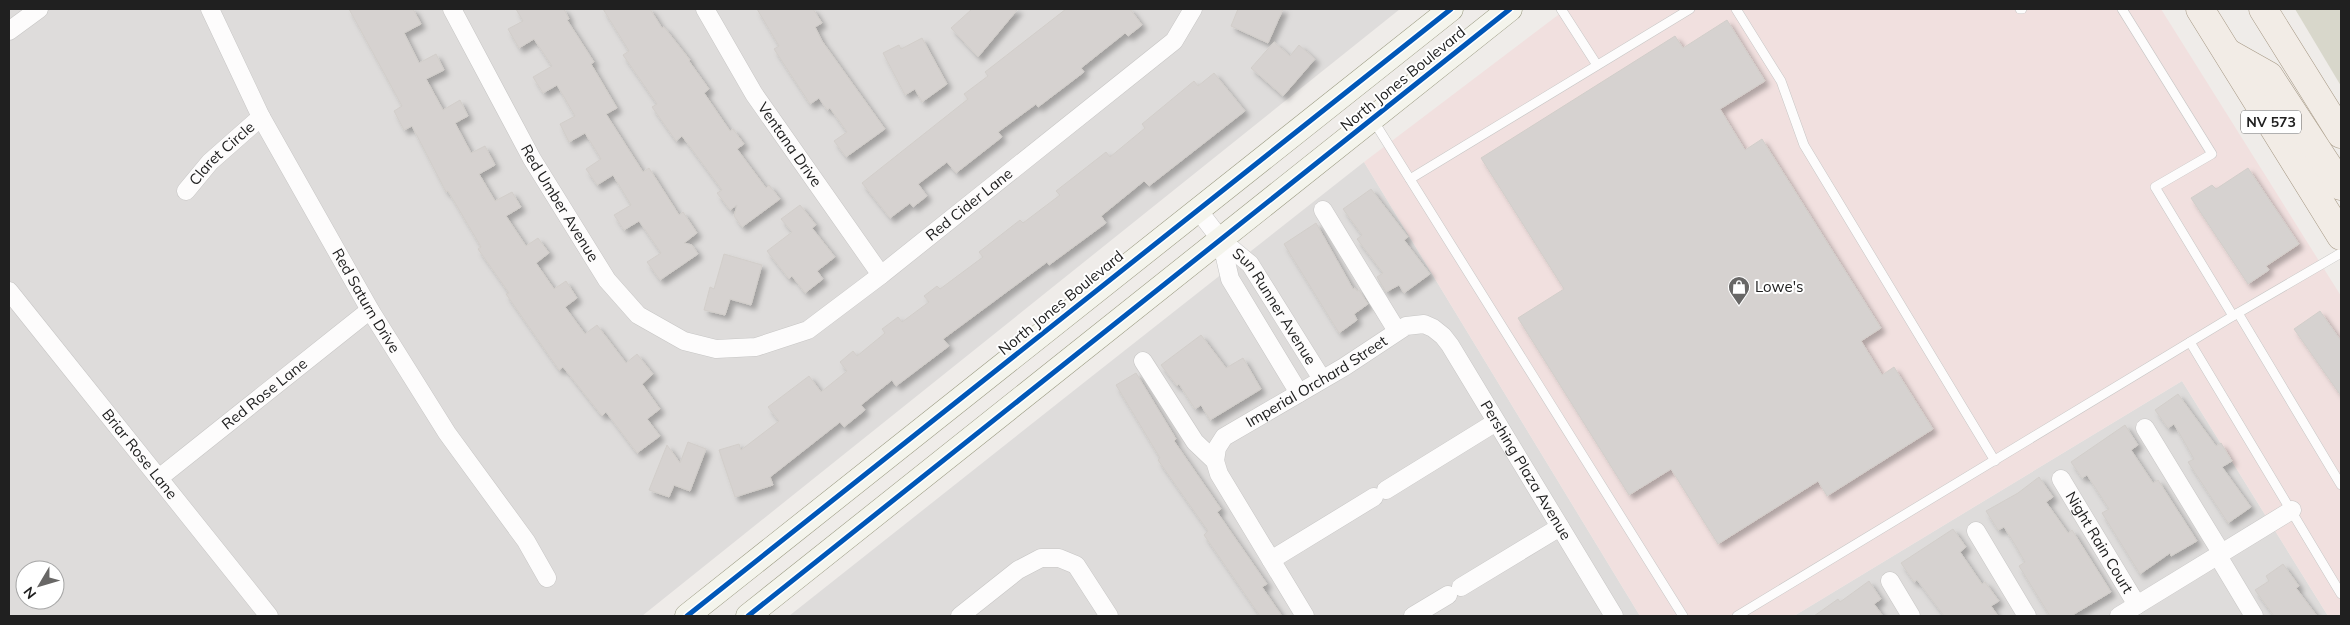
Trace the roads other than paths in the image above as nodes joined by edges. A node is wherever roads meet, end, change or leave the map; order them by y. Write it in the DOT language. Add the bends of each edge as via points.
graph roads {
  1 [pos="39,9"];
  2 [pos="210,9"];
  3 [pos="452,9"];
  4 [pos="705,9"];
  5 [pos="1194,9"];
  6 [pos="1451,9"];
  7 [pos="1510,9"];
  8 [pos="1561,9"];
  9 [pos="1690,9"];
  10 [pos="1736,9"];
  11 [pos="2124,9"];
  12 [pos="2200,9"];
  13 [pos="2263,9"];
  14 [pos="9,31"];
  15 [pos="2227,52"];
  16 [pos="1597,65"];
  17 [pos="261,117"];
  18 [pos="1372,120"];
  19 [pos="2341,134"];
  20 [pos="1410,179"];
  21 [pos="2341,186"];
  22 [pos="186,191"];
  23 [pos="1198,210"];
  24 [pos="1323,210"];
  25 [pos="2341,236"];
  26 [pos="1220,240"];
  27 [pos="2341,253"];
  28 [pos="881,275"];
  29 [pos="9,291"];
  30 [pos="370,310"];
  31 [pos="2235,315"];
  32 [pos="1433,328"];
  33 [pos="1397,331"];
  34 [pos="2190,342"];
  35 [pos="716,349"];
  36 [pos="1143,361"];
  37 [pos="1322,379"];
  38 [pos="1299,393"];
  39 [pos="1496,422"];
  40 [pos="2145,428"];
  41 [pos="1215,461"];
  42 [pos="1995,461"];
  43 [pos="2337,470"];
  44 [pos="159,478"];
  45 [pos="2061,479"];
  46 [pos="2341,485"];
  47 [pos="2292,510"];
  48 [pos="1560,527"];
  49 [pos="1976,531"];
  50 [pos="2220,555"];
  51 [pos="1271,560"];
  52 [pos="547,578"];
  53 [pos="1890,582"];
  54 [pos="2341,594"];
  55 [pos="2137,605"];
  56 [pos="269,616"];
  57 [pos="687,616"];
  58 [pos="748,616"];
  59 [pos="960,616"];
  60 [pos="1108,616"];
  61 [pos="1305,616"];
  62 [pos="1413,616"];
  63 [pos="1614,616"];
  64 [pos="1683,616"];
  65 [pos="1737,616"];
  66 [pos="1911,616"];
  67 [pos="2028,616"];
  68 [pos="2120,616"];
  69 [pos="2254,616"];
  1 -- 14 [label="street"];
  2 -- 17 [label="street, Red Saturn Drive"];
  3 -- 35 [label="street, Red Umber Avenue" via="532,159 607,280 638,315 684,341"];
  4 -- 28 [label="street, Ventana Drive" via="754,94"];
  5 -- 28 [label="street, Red Cider Lane" via="1174,41"];
  6 -- 23 [label="main road, North Jones Boulevard"];
  7 -- 18 [label="main road, North Jones Boulevard"];
  8 -- 16 [label="lane"];
  9 -- 16 [label="lane"];
  10 -- 42 [label="lane" via="1780,81 1804,145"];
  11 -- 31 [label="lane" via="2212,154 2156,187"];
  12 -- 15 [label="main road, NV 573"];
  13 -- 19 [label="main road, NV 573"];
  15 -- 21 [label="main road" via="2269,76"];
  15 -- 25 [label="main road, NV 573"];
  16 -- 20 [label="lane"];
  17 -- 22 [label="street, Claret Circle" via="210,162"];
  17 -- 30 [label="street, Red Saturn Drive"];
  18 -- 20 [label="lane"];
  18 -- 26 [label="main road, North Jones Boulevard"];
  20 -- 64 [label="lane"];
  23 -- 26 [label="street, Sun Runner Avenue"];
  23 -- 57 [label="main road, North Jones Boulevard"];
  24 -- 33 [label="street"];
  26 -- 37 [label="street, Sun Runner Avenue" via="1250,264"];
  26 -- 38 [label="street, Sun Runner Avenue" via="1230,279"];
  26 -- 58 [label="main road, North Jones Boulevard"];
  27 -- 31 [label="lane"];
  28 -- 35 [label="street, Red Cider Lane" via="808,330 756,348"];
  29 -- 44 [label="street, Briar Rose Lane"];
  30 -- 44 [label="street, Red Rose Lane"];
  30 -- 52 [label="street, Red Saturn Drive" via="446,433 526,541"];
  31 -- 34 [label="lane"];
  31 -- 43 [label="lane"];
  32 -- 33 [label="street, Imperial Orchard Street" via="1414,324"];
  32 -- 39 [label="street, Pershing Plaza Avenue" via="1450,345"];
  33 -- 37 [label="street, Imperial Orchard Street"];
  34 -- 42 [label="lane"];
  34 -- 47 [label="lane"];
  36 -- 41 [label="street" via="1195,442"];
  37 -- 38 [label="street, Imperial Orchard Street"];
  38 -- 41 [label="street, Imperial Orchard Street" via="1224,437 1217,448"];
  39 -- 48 [label="street, Pershing Plaza Avenue"];
  39 -- 51 [label="street"];
  40 -- 50 [label="street"];
  41 -- 51 [label="street" via="1219,474"];
  42 -- 65 [label="lane"];
  43 -- 46 [label="lane"];
  44 -- 56 [label="street, Briar Rose Lane"];
  45 -- 55 [label="street, Night Rain Court"];
  47 -- 50 [label="street"];
  47 -- 54 [label="lane"];
  48 -- 62 [label="street"];
  48 -- 63 [label="street, Pershing Plaza Avenue"];
  49 -- 67 [label="street"];
  50 -- 55 [label="street"];
  50 -- 69 [label="street"];
  51 -- 61 [label="street"];
  53 -- 66 [label="street"];
  55 -- 68 [label="street"];
  59 -- 60 [label="street" via="1018,570 1041,558 1059,558 1076,565"];
}
